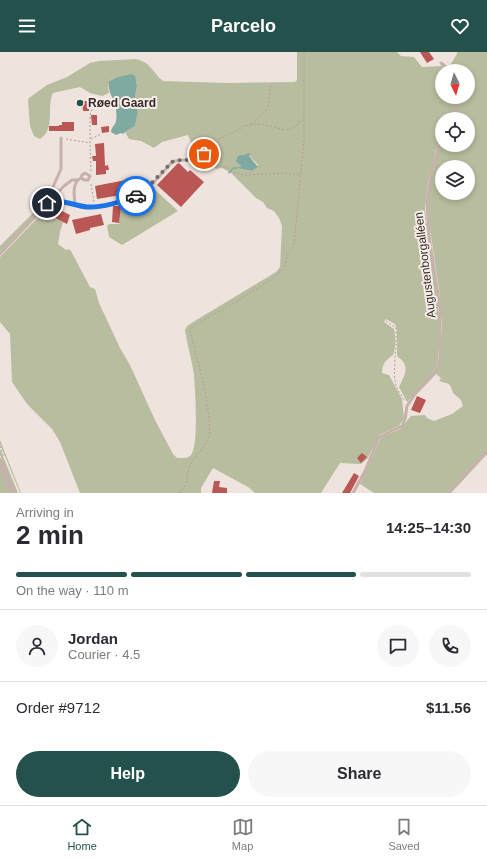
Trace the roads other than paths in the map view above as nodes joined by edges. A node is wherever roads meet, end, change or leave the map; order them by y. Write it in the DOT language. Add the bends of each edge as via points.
graph roads {
  1 [pos="61,138"];
  2 [pos="437,152"];
  3 [pos="203,155"];
  4 [pos="80,179"];
  5 [pos="49,187"];
  6 [pos="48,198"];
  7 [pos="47,203"];
  8 [pos="75,204"];
  9 [pos="0,254"];
  10 [pos="487,452"];
  11 [pos="0,461"];
  12 [pos="13,493"];
  13 [pos="353,493"];
  14 [pos="449,493"];
  1 -- 6 [label="lane" via="61,169"];
  2 -- 13 [label="lane, Augustenborgalléen" via="427,204 440,308 440,359 437,371 406,406 402,426 377,438 365,471"];
  3 -- 8 [label="lane" via="174,161 143,192 129,198 94,207"];
  4 -- 4 [label="lane" via="88,180 90,176 88,173 83,174"];
  4 -- 7 [label="lane" via="67,183"];
  4 -- 8 [label="lane" via="75,188"];
  5 -- 6 [label="lane"];
  6 -- 7 [label="lane"];
  7 -- 8 [label="lane" via="56,201"];
  7 -- 9 [label="lane"];
  10 -- 14 [label="lane"];
  11 -- 12 [label="street"];
}
